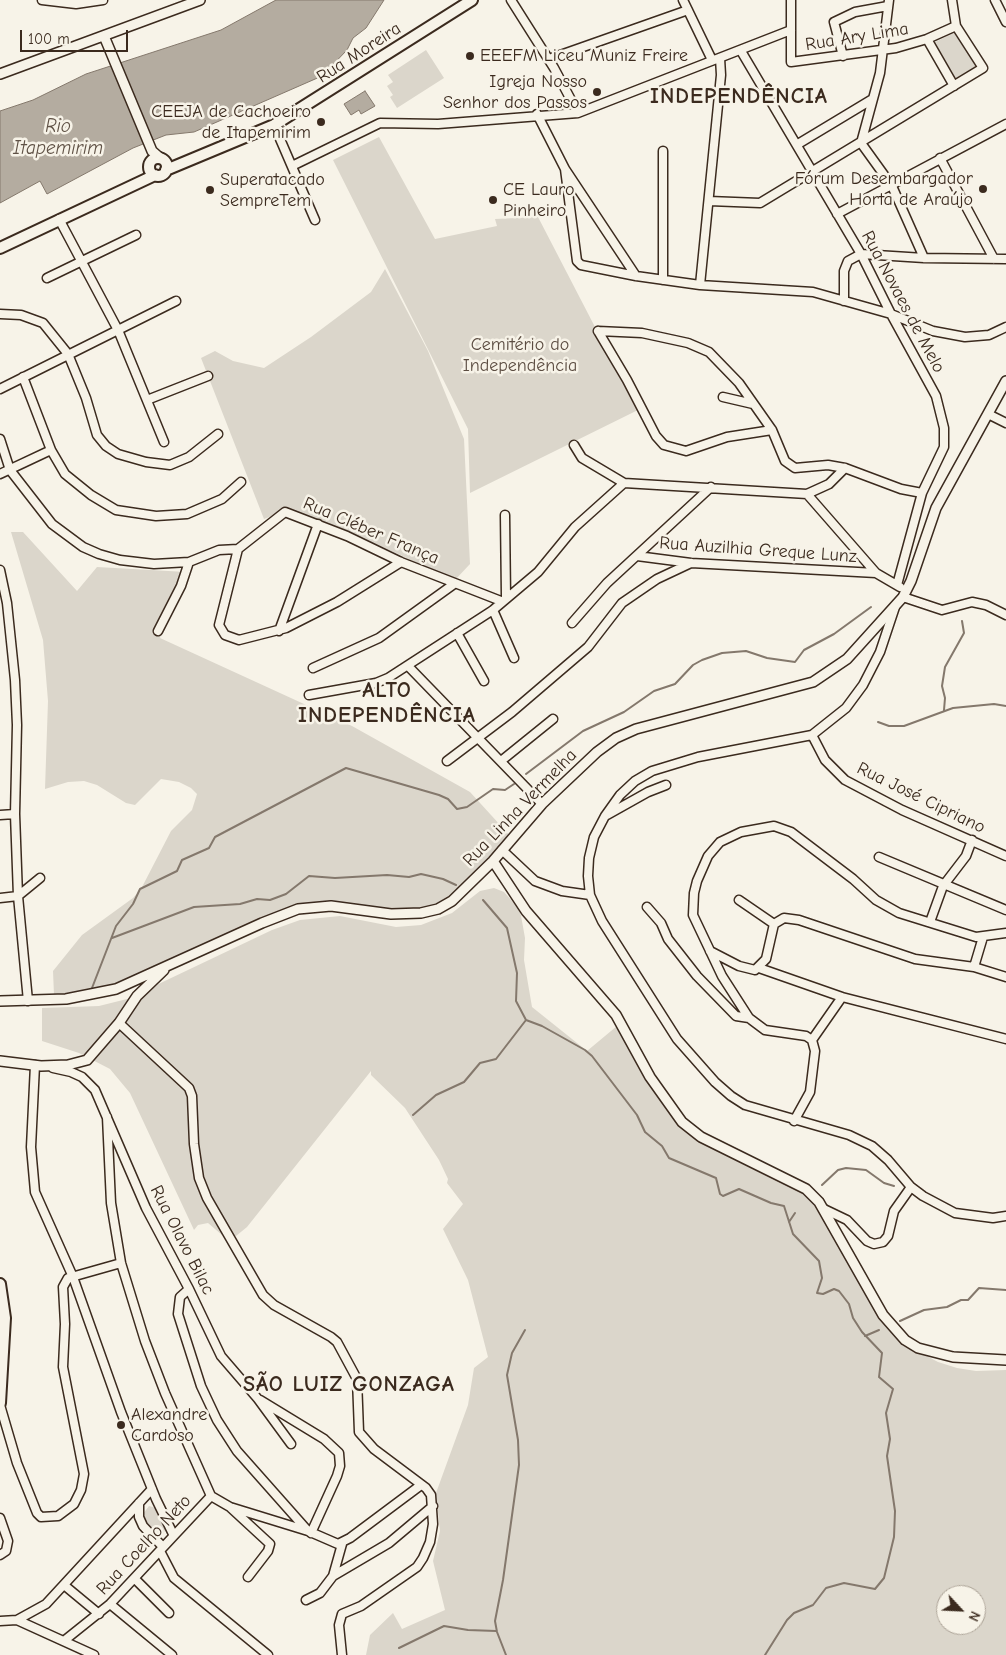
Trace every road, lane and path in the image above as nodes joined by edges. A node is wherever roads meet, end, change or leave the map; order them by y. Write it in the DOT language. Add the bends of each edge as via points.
graph roads {
  1 [pos="42,0"];
  2 [pos="103,0"];
  3 [pos="200,0"];
  4 [pos="472,0"];
  5 [pos="511,0"];
  6 [pos="683,0"];
  7 [pos="791,0"];
  8 [pos="952,0"];
  9 [pos="995,0"];
  10 [pos="888,3"];
  11 [pos="688,10"];
  12 [pos="1006,22"];
  13 [pos="956,26"];
  14 [pos="792,30"];
  15 [pos="104,36"];
  16 [pos="927,39"];
  17 [pos="883,50"];
  18 [pos="741,51"];
  19 [pos="843,56"];
  20 [pos="720,58"];
  21 [pos="548,59"];
  22 [pos="712,60"];
  23 [pos="0,74"];
  24 [pos="954,86"];
  25 [pos="872,100"];
  26 [pos="578,112"];
  27 [pos="537,114"];
  28 [pos="1006,124"];
  29 [pos="274,125"];
  30 [pos="861,143"];
  31 [pos="798,144"];
  32 [pos="663,151"];
  33 [pos="940,158"];
  34 [pos="156,161"];
  35 [pos="292,166"];
  36 [pos="565,169"];
  37 [pos="812,172"];
  38 [pos="892,186"];
  39 [pos="709,201"];
  40 [pos="837,214"];
  41 [pos="59,219"];
  42 [pos="316,220"];
  43 [pos="136,235"];
  44 [pos="0,248"];
  45 [pos="861,254"];
  46 [pos="924,258"];
  47 [pos="994,259"];
  48 [pos="1006,259"];
  49 [pos="82,262"];
  50 [pos="636,276"];
  51 [pos="46,278"];
  52 [pos="663,280"];
  53 [pos="700,285"];
  54 [pos="176,301"];
  55 [pos="844,301"];
  56 [pos="0,314"];
  57 [pos="891,314"];
  58 [pos="1006,327"];
  59 [pos="118,330"];
  60 [pos="68,354"];
  61 [pos="208,376"];
  62 [pos="23,377"];
  63 [pos="1006,381"];
  64 [pos="0,389"];
  65 [pos="1003,392"];
  66 [pos="723,397"];
  67 [pos="148,400"];
  68 [pos="753,404"];
  69 [pos="988,414"];
  70 [pos="1006,423"];
  71 [pos="772,430"];
  72 [pos="218,434"];
  73 [pos="0,439"];
  74 [pos="164,442"];
  75 [pos="574,445"];
  76 [pos="51,450"];
  77 [pos="845,468"];
  78 [pos="10,470"];
  79 [pos="0,474"];
  80 [pos="241,482"];
  81 [pos="624,483"];
  82 [pos="711,487"];
  83 [pos="922,493"];
  84 [pos="807,494"];
  85 [pos="505,515"];
  86 [pos="318,524"];
  87 [pos="238,549"];
  88 [pos="638,556"];
  89 [pos="189,562"];
  90 [pos="401,562"];
  91 [pos="691,563"];
  92 [pos="0,570"];
  93 [pos="876,573"];
  94 [pos="454,584"];
  95 [pos="897,586"];
  96 [pos="904,594"];
  97 [pos="503,599"];
  98 [pos="895,607"];
  99 [pos="493,610"];
  100 [pos="1006,615"];
  101 [pos="572,623"];
  102 [pos="158,631"];
  103 [pos="279,631"];
  104 [pos="457,633"];
  105 [pos="514,658"];
  106 [pos="408,666"];
  107 [pos="313,668"];
  108 [pos="484,681"];
  109 [pos="309,695"];
  110 [pos="553,719"];
  111 [pos="812,735"];
  112 [pos="477,737"];
  113 [pos="447,761"];
  114 [pos="501,761"];
  115 [pos="666,785"];
  116 [pos="542,804"];
  117 [pos="16,814"];
  118 [pos="0,815"];
  119 [pos="605,816"];
  120 [pos="972,840"];
  121 [pos="502,850"];
  122 [pos="1006,856"];
  123 [pos="878,858"];
  124 [pos="493,861"];
  125 [pos="40,878"];
  126 [pos="943,886"];
  127 [pos="590,895"];
  128 [pos="18,896"];
  129 [pos="0,898"];
  130 [pos="739,900"];
  131 [pos="646,907"];
  132 [pos="1006,910"];
  133 [pos="930,922"];
  134 [pos="774,924"];
  135 [pos="1006,933"];
  136 [pos="983,937"];
  137 [pos="710,951"];
  138 [pos="175,961"];
  139 [pos="974,967"];
  140 [pos="759,968"];
  141 [pos="1006,977"];
  142 [pos="842,997"];
  143 [pos="0,1001"];
  144 [pos="28,1001"];
  145 [pos="749,1018"];
  146 [pos="119,1023"];
  147 [pos="1006,1039"];
  148 [pos="812,1040"];
  149 [pos="0,1061"];
  150 [pos="38,1066"];
  151 [pos="107,1117"];
  152 [pos="794,1120"];
  153 [pos="911,1187"];
  154 [pos="824,1209"];
  155 [pos="1006,1216"];
  156 [pos="121,1263"];
  157 [pos="73,1277"];
  158 [pos="0,1284"];
  159 [pos="190,1289"];
  160 [pos="1006,1360"];
  161 [pos="258,1399"];
  162 [pos="0,1404"];
  163 [pos="291,1444"];
  164 [pos="421,1485"];
  165 [pos="152,1489"];
  166 [pos="211,1496"];
  167 [pos="139,1503"];
  168 [pos="434,1506"];
  169 [pos="230,1507"];
  170 [pos="0,1518"];
  171 [pos="310,1532"];
  172 [pos="173,1534"];
  173 [pos="342,1544"];
  174 [pos="162,1549"];
  175 [pos="0,1555"];
  176 [pos="333,1576"];
  177 [pos="248,1577"];
  178 [pos="135,1579"];
  179 [pos="64,1585"];
  180 [pos="306,1600"];
  181 [pos="110,1604"];
  182 [pos="169,1613"];
  183 [pos="99,1614"];
  184 [pos="17,1620"];
  185 [pos="0,1621"];
  186 [pos="65,1640"];
  187 [pos="94,1655"];
  188 [pos="172,1655"];
  189 [pos="268,1655"];
  190 [pos="342,1655"];
  1 -- 2 [label="street" via="76,4"];
  3 -- 15 [label="street"];
  4 -- 29 [label="main road, Rua Moreira"];
  5 -- 21 [label="street"];
  6 -- 11 [label="street"];
  7 -- 14 [label="street"];
  8 -- 13 [label="street"];
  9 -- 12 [label="street"];
  10 -- 17 [label="street"];
  10 -- 19 [label="street" via="834,22"];
  11 -- 21 [label="street"];
  11 -- 22 [label="street"];
  13 -- 16 [label="street, Rua Ary Lima"];
  13 -- 24 [label="street" via="983,68"];
  14 -- 18 [label="street"];
  14 -- 19 [label="street, Rua Ary Lima" via="792,62"];
  15 -- 23 [label="street"];
  15 -- 34 [label="street"];
  16 -- 17 [label="street, Rua Ary Lima"];
  16 -- 24 [label="street"];
  17 -- 19 [label="street, Rua Ary Lima"];
  17 -- 25 [label="street"];
  18 -- 20 [label="street"];
  18 -- 31 [label="street, Rua Novaes de Melo"];
  20 -- 22 [label="street"];
  20 -- 39 [label="street" via="722,75"];
  21 -- 26 [label="street"];
  22 -- 26 [label="street"];
  24 -- 30 [label="street"];
  25 -- 30 [label="street"];
  25 -- 31 [label="street"];
  26 -- 27 [label="street"];
  27 -- 35 [label="street" via="438,124 380,123"];
  27 -- 36 [label="street"];
  28 -- 33 [label="street"];
  29 -- 34 [label="main road, Rua Moreira" via="180,165"];
  29 -- 35 [label="street"];
  30 -- 37 [label="street"];
  30 -- 38 [label="street"];
  31 -- 37 [label="street, Rua Novaes de Melo"];
  32 -- 52 [label="street"];
  33 -- 38 [label="street"];
  33 -- 47 [label="street"];
  34 -- 41 [label="main road" via="138,182"];
  35 -- 42 [label="street"];
  36 -- 50 [label="street"];
  36 -- 50 [label="street" via="578,263"];
  37 -- 39 [label="street" via="760,202"];
  37 -- 40 [label="street, Rua Novaes de Melo"];
  38 -- 40 [label="street"];
  38 -- 46 [label="street"];
  39 -- 53 [label="street"];
  40 -- 45 [label="street, Rua Novaes de Melo"];
  41 -- 44 [label="main road"];
  41 -- 49 [label="street"];
  43 -- 49 [label="street"];
  45 -- 46 [label="street"];
  45 -- 55 [label="street" via="848,261 844,271"];
  45 -- 57 [label="street, Rua Novaes de Melo"];
  46 -- 47 [label="street"];
  47 -- 48 [label="street"];
  49 -- 51 [label="street"];
  49 -- 59 [label="street"];
  50 -- 52 [label="street"];
  52 -- 53 [label="street"];
  53 -- 55 [label="street" via="813,292"];
  54 -- 59 [label="street"];
  55 -- 57 [label="street"];
  56 -- 60 [label="street" via="20,315 43,323"];
  57 -- 58 [label="street" via="933,331 964,337 989,335"];
  57 -- 83 [label="street, Rua Novaes de Melo" via="936,396 944,428 944,447"];
  59 -- 60 [label="street"];
  59 -- 67 [label="street"];
  60 -- 62 [label="street"];
  60 -- 72 [label="street" via="97,435 118,454 170,465 189,457"];
  61 -- 67 [label="street"];
  62 -- 64 [label="street"];
  62 -- 76 [label="street"];
  63 -- 65 [label="street, Rua Linha Vermelha"];
  65 -- 69 [label="street, Rua Linha Vermelha"];
  66 -- 68 [label="street"];
  67 -- 74 [label="street"];
  68 -- 71 [label="street"];
  68 -- 71 [label="street" via="730,371 709,352 688,343 642,333 598,331 664,445 686,451 727,437"];
  69 -- 70 [label="street"];
  69 -- 96 [label="street, Rua Linha Vermelha" via="936,508"];
  71 -- 77 [label="street" via="785,461 795,468 828,465"];
  73 -- 78 [label="street"];
  75 -- 81 [label="street" via="582,458"];
  76 -- 78 [label="street"];
  76 -- 80 [label="street" via="65,474 116,510 156,516 187,514 222,499"];
  77 -- 83 [label="street" via="901,489"];
  77 -- 84 [label="street" via="829,484"];
  78 -- 79 [label="street"];
  78 -- 89 [label="street" via="52,524 83,547 120,560 154,564"];
  81 -- 82 [label="street"];
  81 -- 97 [label="street" via="575,527 538,572"];
  82 -- 84 [label="street"];
  82 -- 88 [label="street"];
  83 -- 95 [label="street, Rua Novaes de Melo"];
  84 -- 93 [label="street"];
  85 -- 97 [label="street"];
  86 -- 87 [label="street, Rua Cléber França" via="285,512"];
  86 -- 90 [label="street, Rua Cléber França"];
  86 -- 103 [label="street"];
  87 -- 89 [label="street" via="219,550"];
  87 -- 103 [label="street" via="219,625 225,635 239,640"];
  88 -- 91 [label="street, Rua Auzilhia Greque Lunz"];
  88 -- 101 [label="street" via="607,582"];
  89 -- 102 [label="street" via="182,586"];
  90 -- 94 [label="street, Rua Cléber França"];
  90 -- 103 [label="street" via="337,602"];
  91 -- 93 [label="street, Rua Auzilhia Greque Lunz"];
  91 -- 112 [label="street" via="658,579 622,603 588,647 512,712"];
  92 -- 117 [label="street" via="15,680"];
  93 -- 95 [label="street"];
  94 -- 97 [label="street, Rua Cléber França"];
  94 -- 107 [label="street" via="379,638"];
  95 -- 96 [label="street"];
  96 -- 98 [label="street, Rua Linha Vermelha"];
  96 -- 100 [label="street" via="942,610 972,602"];
  97 -- 99 [label="street"];
  98 -- 111 [label="street" via="880,652 863,685 846,708"];
  98 -- 116 [label="street, Rua Linha Vermelha" via="847,658 813,682 636,729 616,738"];
  99 -- 104 [label="street"];
  99 -- 105 [label="street"];
  104 -- 106 [label="street"];
  104 -- 108 [label="street"];
  106 -- 109 [label="street" via="376,683"];
  106 -- 112 [label="street"];
  110 -- 114 [label="street"];
  111 -- 119 [label="street" via="698,758 652,771 635,780"];
  111 -- 120 [label="street, Rua José Cipriano" via="825,760 845,780 902,810"];
  112 -- 113 [label="street"];
  112 -- 114 [label="street"];
  114 -- 116 [label="street"];
  115 -- 119 [label="street"];
  116 -- 121 [label="street, Rua Linha Vermelha"];
  117 -- 118 [label="street"];
  117 -- 128 [label="street"];
  119 -- 127 [label="street" via="594,837 589,858"];
  120 -- 122 [label="street, Rua José Cipriano"];
  120 -- 126 [label="street" via="966,856"];
  121 -- 124 [label="street, Rua Linha Vermelha"];
  121 -- 127 [label="street" via="535,881 562,891"];
  123 -- 126 [label="street"];
  124 -- 138 [label="street, Rua Linha Vermelha" via="452,901 438,909 391,914 331,906 298,909"];
  124 -- 154 [label="street" via="526,911 616,1015 650,1077 682,1122 701,1137 806,1189"];
  125 -- 128 [label="street"];
  126 -- 132 [label="street"];
  126 -- 133 [label="street"];
  127 -- 152 [label="street" via="602,922 677,1039 714,1082 745,1105"];
  128 -- 129 [label="street"];
  128 -- 144 [label="street"];
  130 -- 134 [label="street"];
  131 -- 145 [label="street" via="661,923 668,939 697,976 736,1016"];
  133 -- 136 [label="street" via="966,935"];
  133 -- 137 [label="street" via="899,913 876,900 810,846 790,832 774,826 741,832 720,842 708,856 694,892 693,915"];
  134 -- 139 [label="street" via="784,918 799,920 915,959"];
  134 -- 140 [label="street" via="766,960"];
  135 -- 136 [label="street"];
  136 -- 139 [label="street"];
  137 -- 140 [label="street" via="751,970"];
  137 -- 145 [label="street"];
  138 -- 144 [label="street, Rua Linha Vermelha" via="116,990 66,999"];
  138 -- 146 [label="street, Rua Olavo Bilac" via="137,996"];
  139 -- 141 [label="street"];
  140 -- 142 [label="street"];
  142 -- 147 [label="street"];
  142 -- 148 [label="street"];
  143 -- 144 [label="street, Rua Linha Vermelha"];
  145 -- 148 [label="street" via="766,1030 806,1036"];
  146 -- 150 [label="street, Rua Olavo Bilac" via="86,1060 68,1065"];
  146 -- 164 [label="street" via="189,1088 199,1178 207,1198 263,1295 274,1305 337,1342 357,1379 359,1432 374,1449"];
  148 -- 152 [label="street" via="815,1051 810,1092"];
  149 -- 150 [label="street, Rua Olavo Bilac"];
  150 -- 151 [label="street, Rua Olavo Bilac" via="82,1077 95,1090"];
  150 -- 157 [label="street" via="31,1147 32,1180 42,1211"];
  151 -- 156 [label="street" via="111,1202"];
  151 -- 159 [label="street, Rua Olavo Bilac" via="146,1208"];
  152 -- 153 [label="street" via="850,1134 872,1146"];
  153 -- 154 [label="street" via="894,1211 888,1236 883,1242 874,1244 867,1241 847,1220"];
  153 -- 155 [label="street" via="955,1212 994,1218"];
  154 -- 160 [label="street" via="883,1315 905,1340 918,1348 945,1356"];
  156 -- 157 [label="street"];
  156 -- 166 [label="street" via="165,1393"];
  157 -- 162 [label="street" via="66,1280 63,1287 63,1367 84,1466 83,1482 68,1510 52,1518 41,1517 37,1513 16,1463"];
  157 -- 165 [label="street"];
  158 -- 162 [label="main road" via="5,1318"];
  159 -- 161 [label="street, Rua Olavo Bilac" via="221,1356"];
  159 -- 171 [label="street" via="180,1297 178,1314 201,1386 217,1420 237,1450"];
  161 -- 163 [label="street, Rua Olavo Bilac"];
  161 -- 171 [label="street" via="324,1439 339,1453 337,1476"];
  164 -- 168 [label="street" via="429,1491"];
  164 -- 173 [label="street"];
  165 -- 167 [label="street"];
  165 -- 172 [label="street"];
  166 -- 169 [label="street"];
  166 -- 172 [label="street, Rua Coelho Neto"];
  167 -- 174 [label="street" via="143,1526"];
  167 -- 179 [label="street"];
  168 -- 176 [label="street" via="389,1543"];
  168 -- 190 [label="street" via="430,1542 417,1567 361,1606 342,1614 339,1625"];
  169 -- 171 [label="street"];
  169 -- 177 [label="street" via="269,1542 268,1551"];
  170 -- 175 [label="street" via="8,1541 6,1550"];
  171 -- 173 [label="street" via="332,1543"];
  172 -- 174 [label="street, Rua Coelho Neto"];
  173 -- 176 [label="street"];
  174 -- 178 [label="street, Rua Coelho Neto"];
  174 -- 189 [label="street" via="174,1578"];
  176 -- 180 [label="street" via="320,1594"];
  178 -- 181 [label="street, Rua Coelho Neto"];
  178 -- 182 [label="street"];
  179 -- 183 [label="street, Rua Coelho Neto"];
  179 -- 184 [label="street" via="46,1604"];
  181 -- 183 [label="street, Rua Coelho Neto"];
  181 -- 188 [label="street"];
  183 -- 186 [label="street, Rua Coelho Neto"];
  184 -- 185 [label="street"];
  184 -- 186 [label="street"];
  186 -- 187 [label="street"];
}
